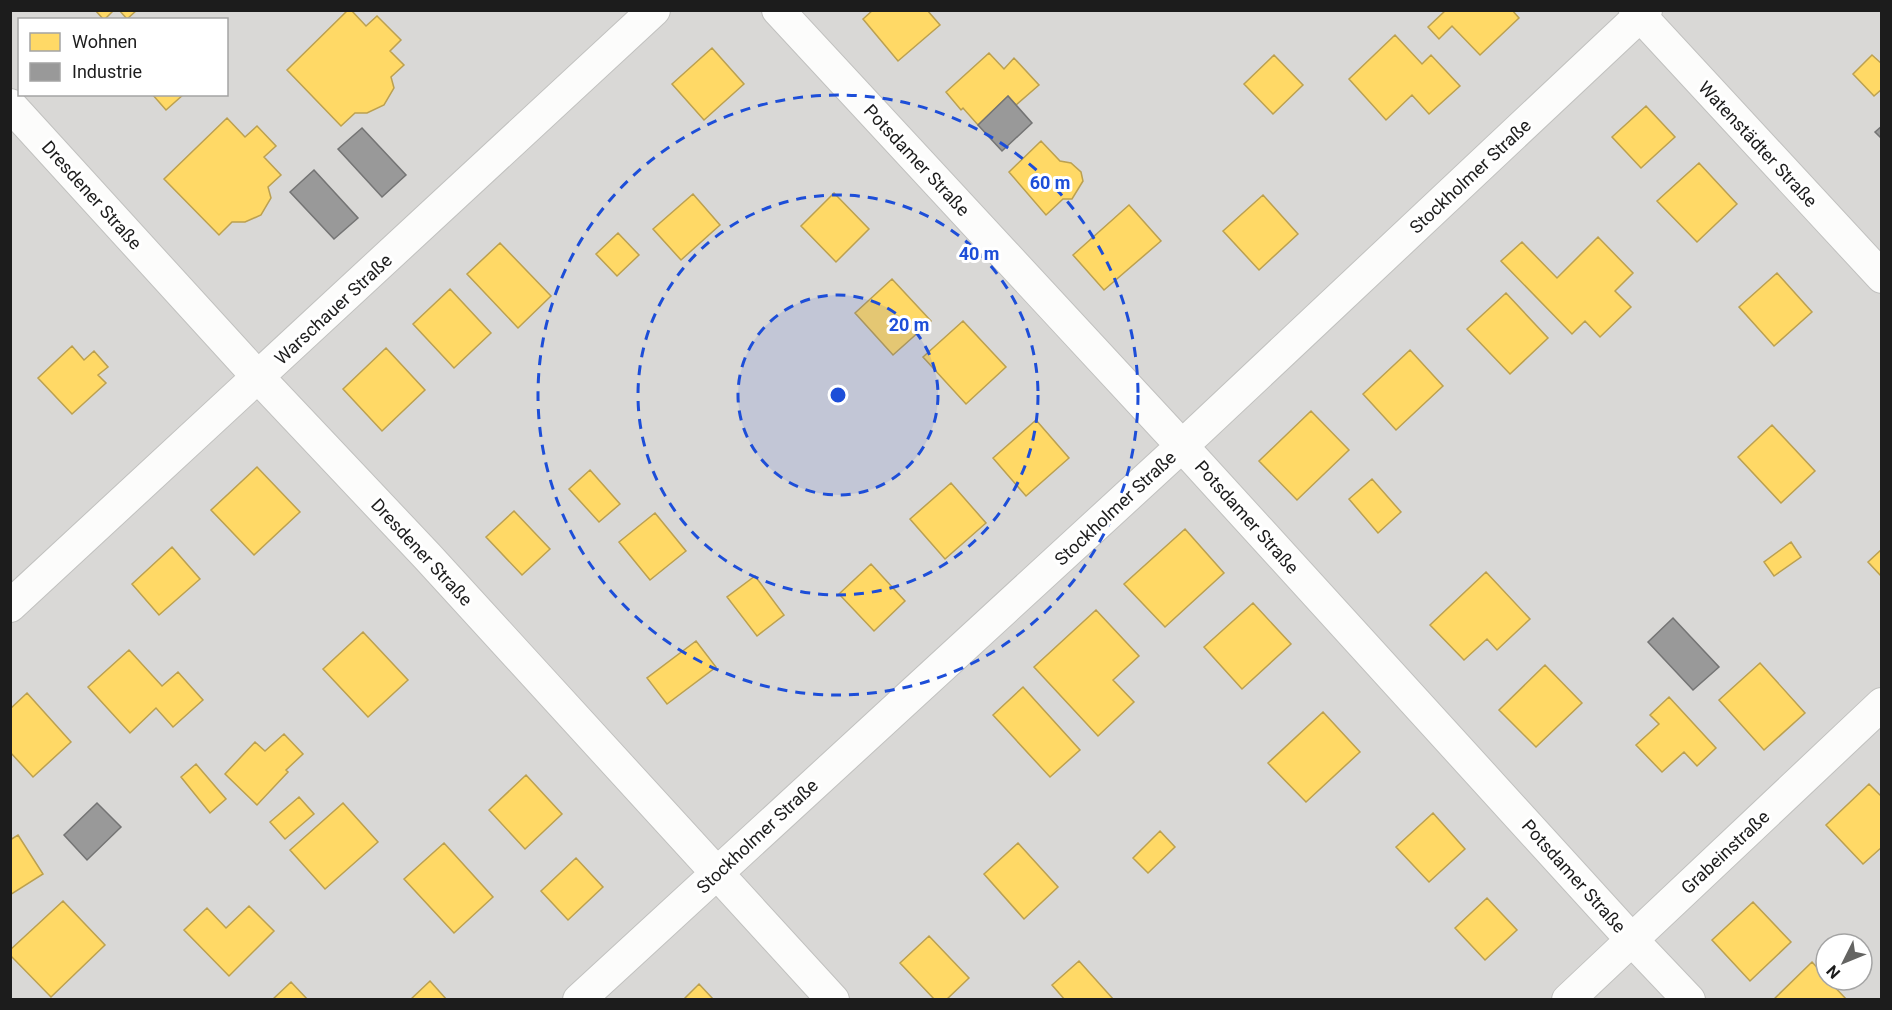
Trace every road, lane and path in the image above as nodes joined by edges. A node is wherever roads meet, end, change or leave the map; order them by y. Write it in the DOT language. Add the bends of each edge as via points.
graph roads {
  1 [pos="654,10"];
  2 [pos="778,10"];
  3 [pos="1640,12"];
  4 [pos="10,105"];
  5 [pos="1881,277"];
  6 [pos="258,377"];
  7 [pos="1182,446"];
  8 [pos="10,606"];
  9 [pos="1881,704"];
  10 [pos="717,873"];
  11 [pos="1632,940"];
  12 [pos="579,999"];
  13 [pos="833,999"];
  14 [pos="1568,999"];
  15 [pos="1689,999"];
  1 -- 6 [label="street, Warschauer Straße"];
  2 -- 7 [label="street, Potsdamer Straße"];
  3 -- 5 [label="street, Watenstädter Straße"];
  3 -- 7 [label="street, Stockholmer Straße"];
  4 -- 6 [label="street, Dresdener Straße"];
  6 -- 8 [label="street, Warschauer Straße"];
  6 -- 10 [label="street, Dresdener Straße"];
  7 -- 10 [label="street, Stockholmer Straße"];
  7 -- 11 [label="street, Potsdamer Straße"];
  9 -- 11 [label="street, Grabeinstraße"];
  10 -- 12 [label="street, Stockholmer Straße"];
  10 -- 13 [label="street, Dresdener Straße"];
  11 -- 14 [label="street, Grabeinstraße"];
  11 -- 15 [label="street, Potsdamer Straße"];
}
